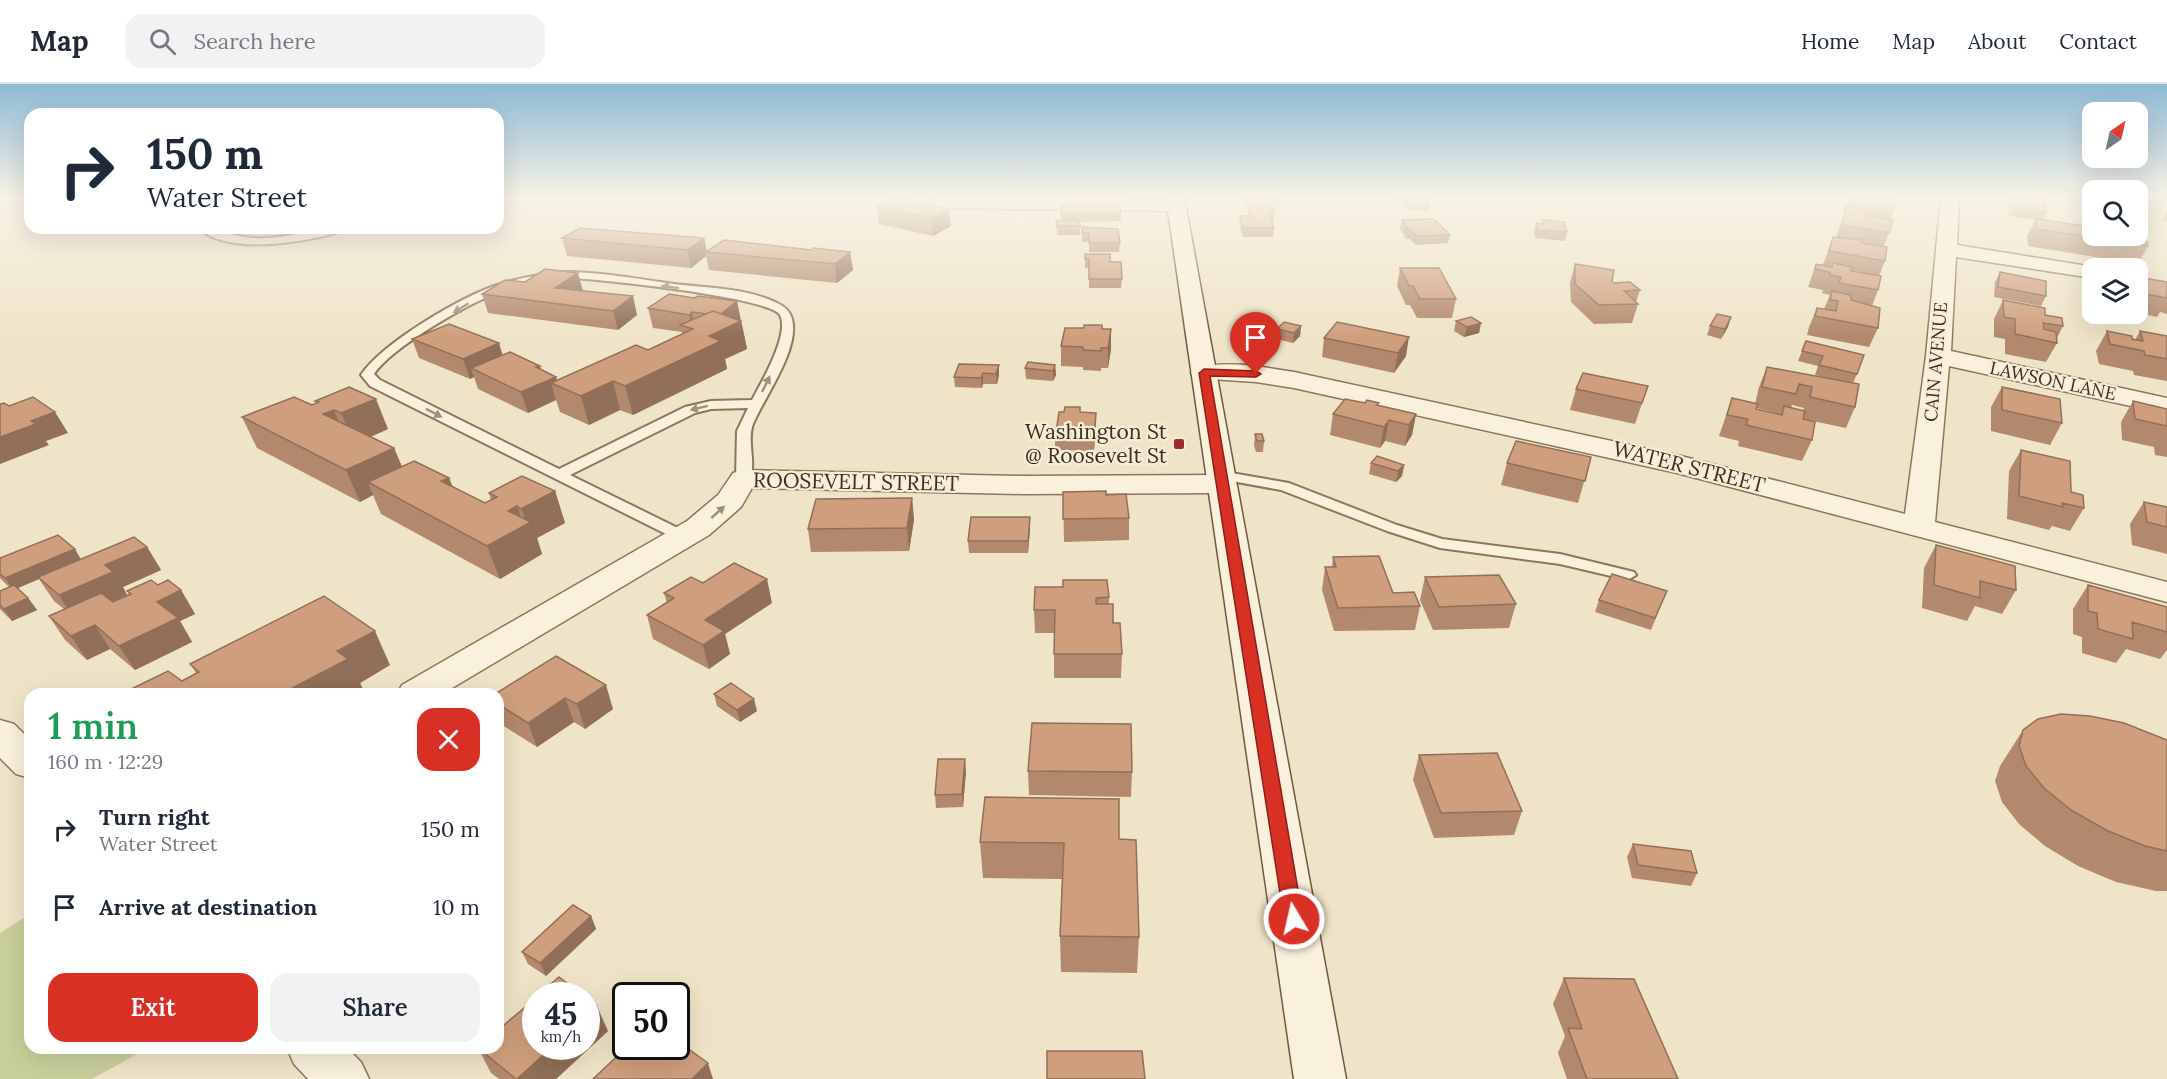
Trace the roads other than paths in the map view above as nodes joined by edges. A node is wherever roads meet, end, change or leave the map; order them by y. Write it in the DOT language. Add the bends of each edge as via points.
graph roads {
  1 [pos="1183,243"];
  2 [pos="1946,243"];
  3 [pos="1946,249"];
  4 [pos="2082,270"];
  5 [pos="1938,356"];
  6 [pos="1204,373"];
  7 [pos="757,404"];
  8 [pos="2167,406"];
  9 [pos="558,475"];
  10 [pos="743,479"];
  11 [pos="1221,479"];
  12 [pos="1919,526"];
  13 [pos="684,537"];
  14 [pos="1628,575"];
  15 [pos="2167,592"];
  16 [pos="425,688"];
  17 [pos="0,734"];
  18 [pos="24,758"];
  19 [pos="318,1054"];
  20 [pos="343,1079"];
  21 [pos="1320,1079"];
  1 -- 6 [label="street"];
  2 -- 3 [label="street, CAIN AVENUE"];
  3 -- 4 [label="street"];
  3 -- 5 [label="street, CAIN AVENUE"];
  5 -- 8 [label="street, LAWSON LANE"];
  5 -- 12 [label="street, CAIN AVENUE"];
  6 -- 11 [label="street"];
  6 -- 12 [label="street, WATER STREET" via="1285,378 1604,446"];
  7 -- 9 [label="lane, one-way" via="711,405 690,410"];
  7 -- 9 [label="lane, one-way" via="786,336 783,312 748,298 584,276 554,275 492,291 393,349 369,369 367,375 375,383"];
  7 -- 10 [label="lane" via="743,434"];
  9 -- 13 [label="lane"];
  10 -- 11 [label="street, ROOSEVELT STREET" via="1032,486"];
  13 -- 10 [label="street, ROOSEVELT STREET, one-way" via="722,509"];
  11 -- 14 [label="lane" via="1284,486 1440,543 1560,559"];
  11 -- 21 [label="street"];
  12 -- 15 [label="street, WATER STREET"];
  13 -- 16 [label="street, ROOSEVELT STREET"];
  17 -- 18 [label="street"];
  19 -- 20 [label="street"];
}
